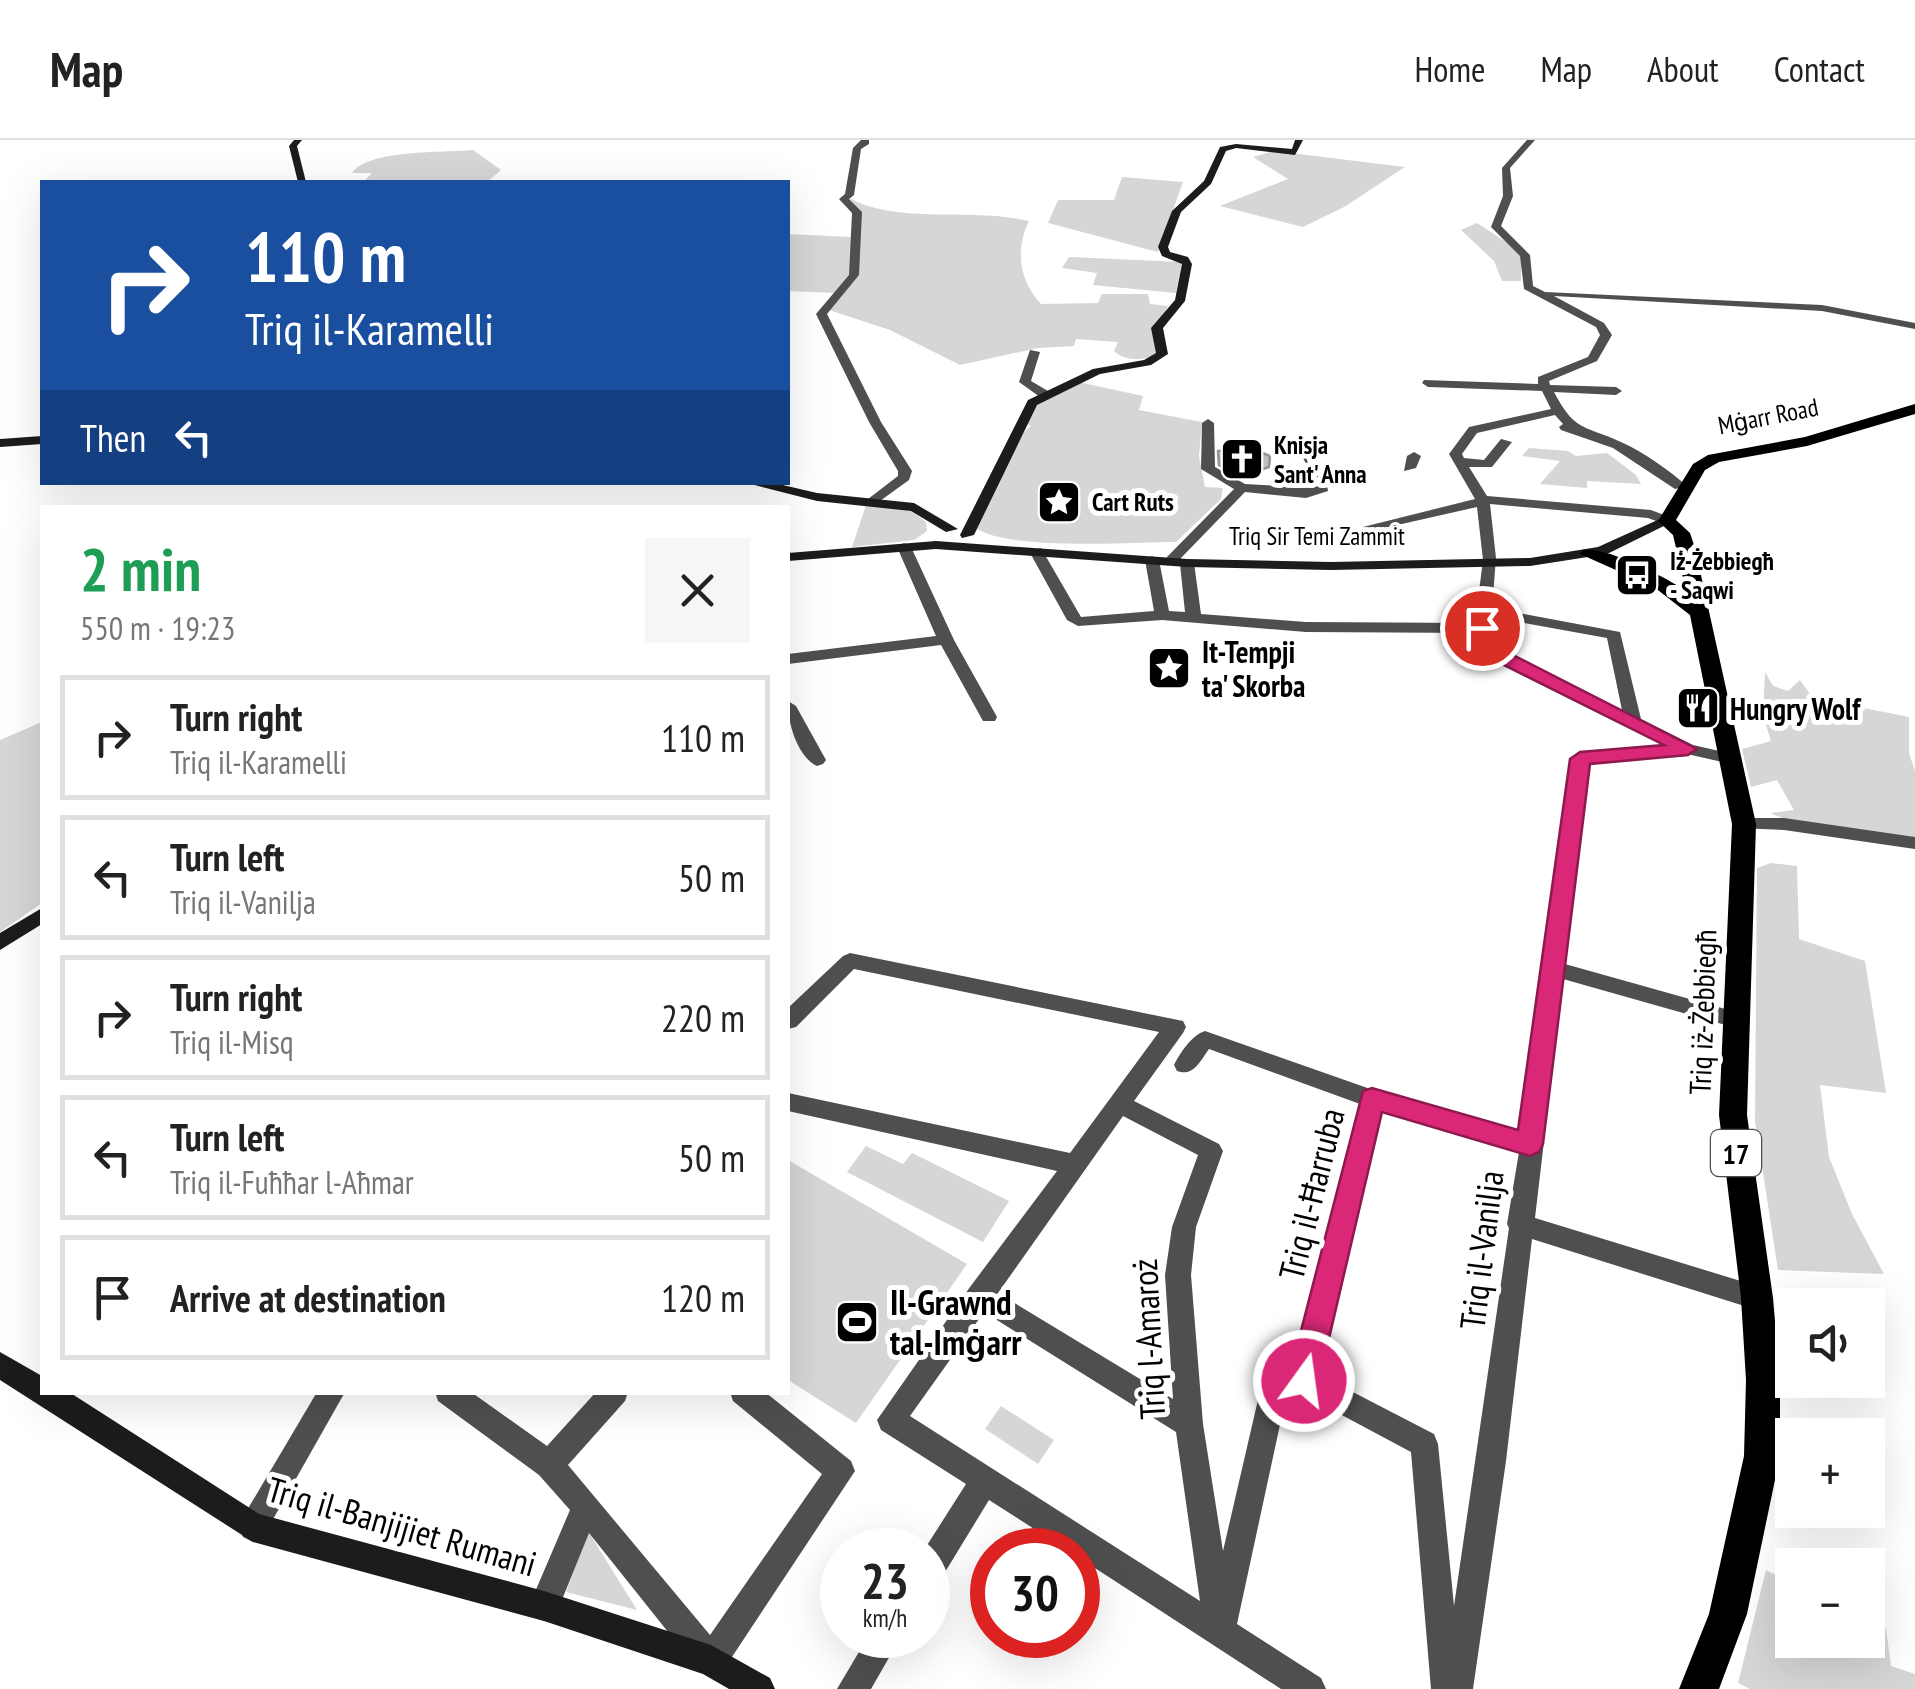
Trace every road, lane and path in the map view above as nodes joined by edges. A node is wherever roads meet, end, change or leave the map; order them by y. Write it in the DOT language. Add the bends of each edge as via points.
graph roads {
  1 [pos="298,140"];
  2 [pos="865,140"];
  3 [pos="1299,140"];
  4 [pos="1531,140"];
  5 [pos="302,180"];
  6 [pos="1543,293"];
  7 [pos="1915,326"];
  8 [pos="1034,352"];
  9 [pos="1428,383"];
  10 [pos="1548,388"];
  11 [pos="1616,391"];
  12 [pos="1044,394"];
  13 [pos="1915,406"];
  14 [pos="1558,411"];
  15 [pos="1534,418"];
  16 [pos="1208,422"];
  17 [pos="1575,430"];
  18 [pos="40,440"];
  19 [pos="1506,442"];
  20 [pos="0,443"];
  21 [pos="1301,443"];
  22 [pos="1460,462"];
  23 [pos="762,485"];
  24 [pos="1680,486"];
  25 [pos="1242,488"];
  26 [pos="1483,500"];
  27 [pos="873,502"];
  28 [pos="932,516"];
  29 [pos="1665,519"];
  30 [pos="1362,528"];
  31 [pos="961,536"];
  32 [pos="934,539"];
  33 [pos="904,546"];
  34 [pos="1036,552"];
  35 [pos="1589,554"];
  36 [pos="790,557"];
  37 [pos="1152,560"];
  38 [pos="1178,561"];
  39 [pos="1489,561"];
  40 [pos="1692,579"];
  41 [pos="1661,582"];
  42 [pos="1697,612"];
  43 [pos="1162,614"];
  44 [pos="1193,615"];
  45 [pos="1484,619"];
  46 [pos="946,640"];
  47 [pos="790,659"];
  48 [pos="790,710"];
  49 [pos="989,717"];
  50 [pos="1633,720"];
  51 [pos="1688,749"];
  52 [pos="1731,759"];
  53 [pos="816,760"];
  54 [pos="1744,824"];
  55 [pos="1915,843"];
  56 [pos="40,916"];
  57 [pos="0,943"];
  58 [pos="1552,968"];
  59 [pos="790,1018"];
  60 [pos="1736,1020"];
  61 [pos="1185,1065"];
  62 [pos="1372,1098"];
  63 [pos="790,1102"];
  64 [pos="1120,1104"];
  65 [pos="1530,1144"];
  66 [pos="1072,1164"];
  67 [pos="1518,1224"];
  68 [pos="979,1295"];
  69 [pos="1757,1298"];
  70 [pos="0,1364"];
  71 [pos="1304,1381"];
  72 [pos="40,1390"];
  73 [pos="48,1395"];
  74 [pos="330,1395"];
  75 [pos="452,1395"];
  76 [pos="612,1395"];
  77 [pos="747,1395"];
  78 [pos="1189,1424"];
  79 [pos="549,1466"];
  80 [pos="986,1478"];
  81 [pos="586,1506"];
  82 [pos="252,1527"];
  83 [pos="950,1535"];
  84 [pos="544,1606"];
  85 [pos="1220,1630"];
  86 [pos="873,1658"];
  87 [pos="711,1661"];
  88 [pos="760,1689"];
  89 [pos="853,1689"];
  90 [pos="1310,1689"];
  91 [pos="1448,1689"];
  92 [pos="1457,1689"];
  93 [pos="1698,1689"];
  1 -- 5 [label="street" via="293,146"];
  2 -- 27 [label="street" via="844,199 857,212 854,274 821,314 905,471"];
  3 -- 12 [label="street" via="1295,152 1223,149 1208,182 1177,210 1162,251 1184,259 1186,267 1180,302 1158,328 1164,348 1159,358 1103,369"];
  4 -- 6 [label="street" via="1506,168 1508,196 1496,227 1525,255 1528,287"];
  6 -- 7 [label="street" via="1822,308"];
  6 -- 10 [label="street" via="1606,335 1593,358 1542,380"];
  8 -- 12 [label="street" via="1025,382"];
  9 -- 10 [label="street"];
  10 -- 11 [label="street"];
  10 -- 14 [label="street"];
  12 -- 31 [label="street" via="1029,407"];
  13 -- 24 [label="main road, Mġarr Road" via="1706,454 1690,465"];
  13 -- 29 [label="main road, Mġarr Road" via="1807,441 1714,458 1699,467"];
  14 -- 15 [label="street"];
  14 -- 17 [label="street"];
  15 -- 17 [label="street"];
  15 -- 22 [label="street" via="1473,430 1456,454"];
  16 -- 25 [label="street" via="1208,469"];
  17 -- 24 [label="street" via="1618,445"];
  18 -- 20 [label="street"];
  19 -- 22 [label="street" via="1487,464"];
  21 -- 25 [label="street" via="1321,491"];
  22 -- 26 [label="street"];
  23 -- 27 [label="street"];
  24 -- 29 [label="main road, Mġarr Road"];
  25 -- 38 [label="street"];
  26 -- 29 [label="street"];
  26 -- 30 [label="street"];
  26 -- 39 [label="street"];
  27 -- 28 [label="street"];
  28 -- 31 [label="street"];
  28 -- 32 [label="street"];
  29 -- 35 [label="street, Triq Sir Temi Zammit" via="1629,542"];
  29 -- 39 [label="street, Triq Sir Temi Zammit" via="1608,544"];
  29 -- 40 [label="main road, Triq iż-Żebbiegħ / 17" via="1681,533"];
  31 -- 32 [label="street"];
  31 -- 34 [label="street, Triq Sir Temi Zammit"];
  31 -- 38 [label="street, Triq Sir Temi Zammit"];
  32 -- 33 [label="street"];
  33 -- 36 [label="street"];
  33 -- 46 [label="street"];
  34 -- 37 [label="street, Triq Sir Temi Zammit"];
  34 -- 43 [label="street" via="1076,620"];
  35 -- 39 [label="street, Triq Sir Temi Zammit"];
  35 -- 41 [label="main road"];
  37 -- 38 [label="street, Triq Sir Temi Zammit"];
  37 -- 43 [label="street"];
  38 -- 39 [label="street, Triq Sir Temi Zammit"];
  38 -- 44 [label="street"];
  39 -- 45 [label="street"];
  40 -- 41 [label="main road"];
  40 -- 42 [label="main road, Triq iż-Żebbiegħ / 17"];
  41 -- 42 [label="main road"];
  42 -- 52 [label="main road, Triq iż-Żebbiegħ / 17"];
  43 -- 44 [label="street"];
  44 -- 45 [label="street" via="1306,626"];
  45 -- 50 [label="street" via="1500,656"];
  45 -- 50 [label="street" via="1614,634"];
  46 -- 47 [label="street"];
  46 -- 49 [label="street"];
  48 -- 53 [label="street"];
  50 -- 51 [label="street"];
  51 -- 52 [label="street"];
  51 -- 58 [label="street, Triq il-Vanilja" via="1580,759"];
  52 -- 54 [label="main road, Triq iż-Żebbiegħ / 17"];
  54 -- 55 [label="street"];
  54 -- 60 [label="main road, Triq iż-Żebbiegħ / 17"];
  56 -- 57 [label="street"];
  58 -- 60 [label="street"];
  58 -- 65 [label="street, Triq il-Vanilja"];
  59 -- 64 [label="street" via="850,961 1175,1027"];
  60 -- 69 [label="main road, Triq iż-Żebbiegħ / 17" via="1733,1115"];
  61 -- 62 [label="street" via="1204,1039"];
  62 -- 65 [label="street"];
  62 -- 71 [label="street, Triq il-Ħarruba"];
  63 -- 66 [label="street"];
  64 -- 66 [label="street"];
  64 -- 78 [label="street, Triq l-Amaroż" via="1212,1151 1179,1248"];
  65 -- 67 [label="street, Triq il-Vanilja"];
  66 -- 68 [label="street"];
  67 -- 69 [label="street"];
  67 -- 92 [label="street, Triq il-Vanilja" via="1492,1461"];
  68 -- 78 [label="street"];
  68 -- 80 [label="street" via="892,1420"];
  69 -- 93 [label="main road, Triq iż-Żebbiegħ / 17" via="1762,1456 1728,1614"];
  70 -- 72 [label="street, Triq il-Banjijiet Rumani"];
  71 -- 85 [label="street" via="1290,1373 1274,1392"];
  71 -- 91 [label="street" via="1424,1444"];
  73 -- 82 [label="street, Triq il-Banjijiet Rumani"];
  74 -- 82 [label="street"];
  75 -- 79 [label="street"];
  76 -- 79 [label="street"];
  77 -- 87 [label="street" via="840,1471"];
  78 -- 85 [label="street, Triq l-Amaroż"];
  79 -- 81 [label="street"];
  80 -- 83 [label="street"];
  80 -- 85 [label="street"];
  81 -- 84 [label="street"];
  81 -- 87 [label="street"];
  82 -- 84 [label="street, Triq il-Banjijiet Rumani"];
  84 -- 87 [label="street, Triq il-Banjijiet Rumani"];
  85 -- 90 [label="street"];
  86 -- 89 [label="street"];
  87 -- 88 [label="street, Triq il-Banjijiet Rumani"];
}
